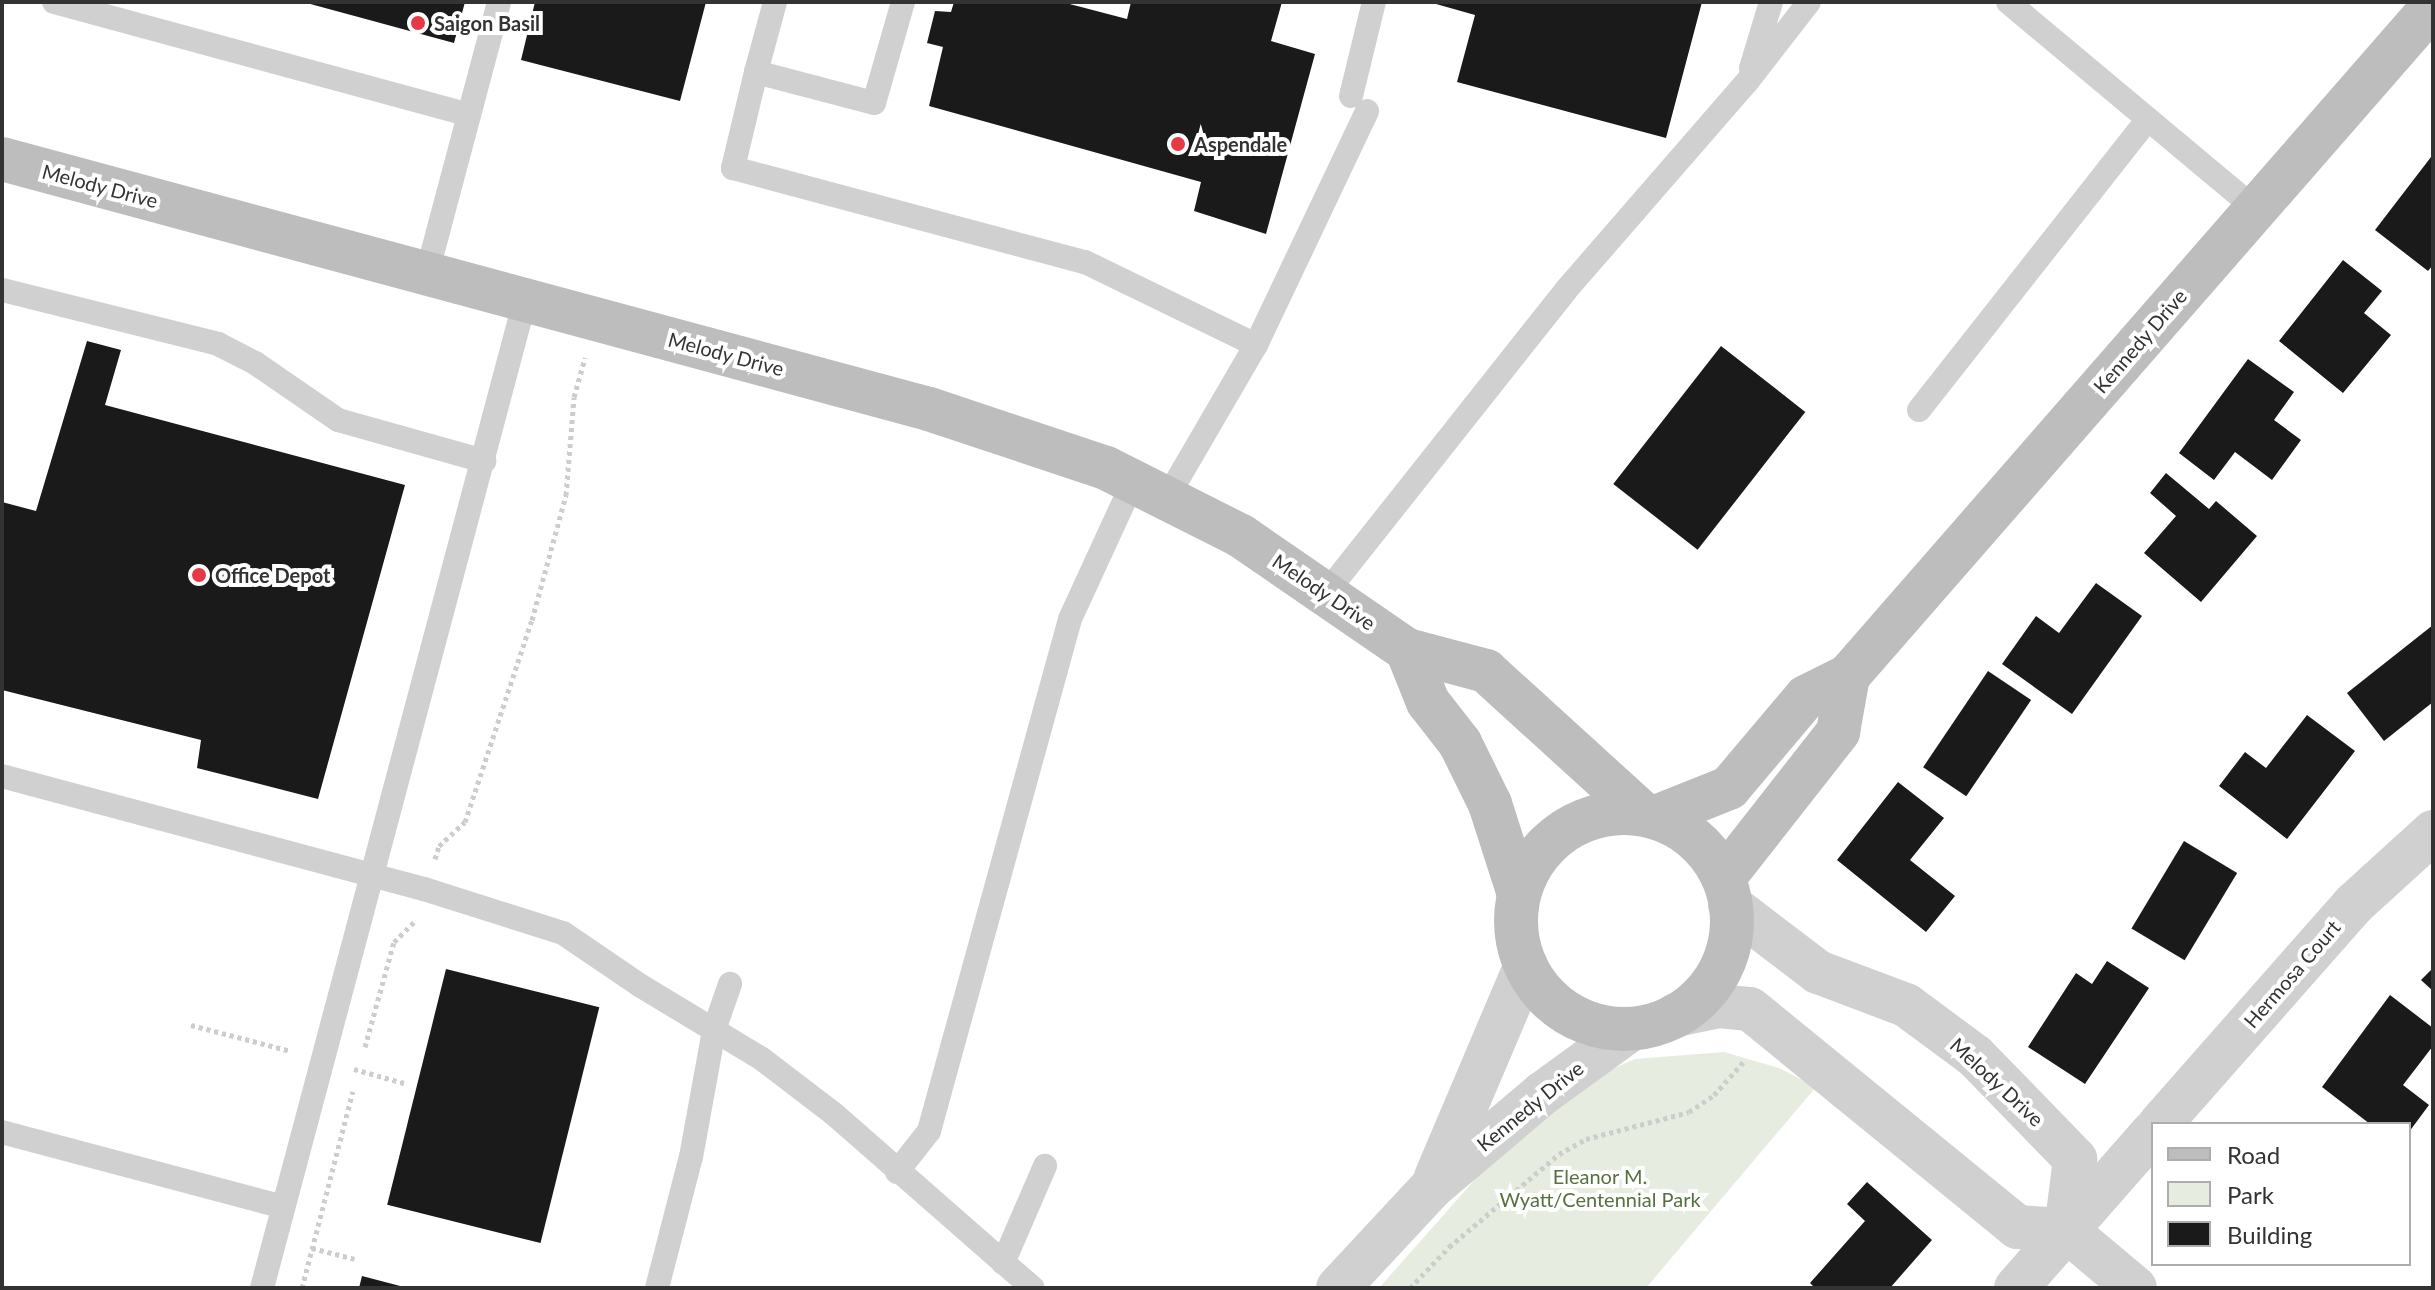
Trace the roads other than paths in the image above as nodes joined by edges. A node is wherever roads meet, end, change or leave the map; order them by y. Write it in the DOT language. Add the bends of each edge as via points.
graph roads {
  1 [pos="54,2"];
  2 [pos="499,2"];
  3 [pos="775,2"];
  4 [pos="903,2"];
  5 [pos="1374,2"];
  6 [pos="1771,2"];
  7 [pos="1809,2"];
  8 [pos="2008,2"];
  9 [pos="2433,6"];
  10 [pos="756,72"];
  11 [pos="1747,82"];
  12 [pos="469,115"];
  13 [pos="2148,119"];
  14 [pos="2,159"];
  15 [pos="2256,209"];
  16 [pos="427,273"];
  17 [pos="2,290"];
  18 [pos="525,300"];
  19 [pos="1256,345"];
  20 [pos="1919,410"];
  21 [pos="484,461"];
  22 [pos="1151,488"];
  23 [pos="1326,593"];
  24 [pos="1407,650"];
  25 [pos="1848,676"];
  26 [pos="2,776"];
  27 [pos="1648,815"];
  28 [pos="2433,832"];
  29 [pos="373,875"];
  30 [pos="1728,890"];
  31 [pos="1518,891"];
  32 [pos="1526,965"];
  33 [pos="730,984"];
  34 [pos="1676,1015"];
  35 [pos="1631,1029"];
  36 [pos="714,1030"];
  37 [pos="2162,1122"];
  38 [pos="2,1132"];
  39 [pos="2151,1134"];
  40 [pos="1045,1166"];
  41 [pos="897,1172"];
  42 [pos="1432,1187"];
  43 [pos="283,1207"];
  44 [pos="2066,1230"];
  45 [pos="1003,1263"];
  46 [pos="262,1288"];
  47 [pos="657,1288"];
  48 [pos="1033,1288"];
  49 [pos="1338,1288"];
  50 [pos="2016,1288"];
  51 [pos="2135,1288"];
  1 -- 12 [label="lane"];
  2 -- 12 [label="lane"];
  3 -- 10 [label="lane"];
  4 -- 10 [label="lane" via="874,103"];
  5 -- 19 [label="lane" via="1359,103"];
  6 -- 11 [label="lane"];
  7 -- 11 [label="lane"];
  8 -- 13 [label="lane"];
  9 -- 15 [label="street, Kennedy Drive"];
  10 -- 19 [label="lane" via="733,168 1085,262"];
  11 -- 23 [label="lane" via="1566,290"];
  12 -- 16 [label="lane"];
  13 -- 15 [label="lane"];
  13 -- 20 [label="lane"];
  14 -- 16 [label="street, Melody Drive"];
  15 -- 25 [label="street, Kennedy Drive"];
  16 -- 18 [label="street, Melody Drive"];
  17 -- 21 [label="lane" via="218,344 338,420"];
  18 -- 21 [label="lane"];
  18 -- 22 [label="street, Melody Drive" via="929,409 1031,440"];
  19 -- 22 [label="lane"];
  21 -- 29 [label="lane"];
  22 -- 23 [label="street, Melody Drive" via="1241,536"];
  22 -- 41 [label="lane" via="1070,619 929,1131"];
  23 -- 24 [label="street, Melody Drive"];
  24 -- 27 [label="street, Melody Drive" via="1486,671"];
  24 -- 31 [label="street" via="1428,702 1460,743 1490,804"];
  25 -- 27 [label="street, Kennedy Drive" via="1806,697 1729,788"];
  25 -- 30 [label="street" via="1838,732"];
  26 -- 29 [label="lane"];
  27 -- 30 [label="street" via="1693,840"];
  27 -- 31 [label="street" via="1608,814 1564,831 1546,847"];
  28 -- 37 [label="street, Hermosa Court" via="2354,904"];
  29 -- 36 [label="lane" via="563,933"];
  29 -- 43 [label="lane"];
  30 -- 34 [label="street" via="1733,929 1718,979"];
  30 -- 44 [label="street, Melody Drive" via="1818,972 1906,1005 1975,1056 2075,1159"];
  31 -- 32 [label="street" via="1518,940"];
  32 -- 35 [label="street" via="1540,990 1574,1018 1603,1028"];
  32 -- 42 [label="street, Kennedy Drive"];
  33 -- 36 [label="lane"];
  34 -- 35 [label="street"];
  34 -- 44 [label="street" via="1719,1006 1750,1009 2017,1227"];
  35 -- 42 [label="street, Kennedy Drive" via="1543,1093"];
  36 -- 41 [label="lane" via="834,1114"];
  36 -- 47 [label="lane" via="691,1157"];
  38 -- 43 [label="lane"];
  39 -- 44 [label="street"];
  40 -- 45 [label="lane"];
  41 -- 45 [label="lane"];
  42 -- 49 [label="street, Kennedy Drive"];
  43 -- 46 [label="lane"];
  44 -- 50 [label="street"];
  44 -- 51 [label="street"];
  45 -- 48 [label="lane"];
}
